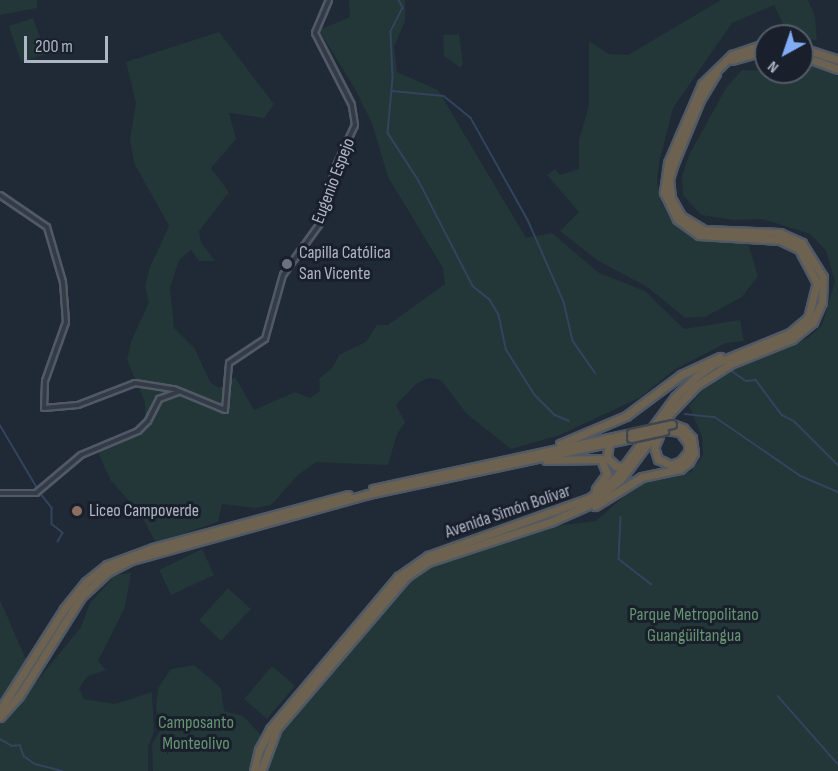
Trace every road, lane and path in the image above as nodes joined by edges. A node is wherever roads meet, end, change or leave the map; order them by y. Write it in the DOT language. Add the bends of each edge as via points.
graph roads {
  1 [pos="329,0"];
  2 [pos="754,47"];
  3 [pos="814,52"];
  4 [pos="754,53"];
  5 [pos="814,60"];
  6 [pos="838,60"];
  7 [pos="838,69"];
  8 [pos="0,195"];
  9 [pos="742,351"];
  10 [pos="182,392"];
  11 [pos="671,412"];
  12 [pos="669,427"];
  13 [pos="631,435"];
  14 [pos="609,443"];
  15 [pos="535,453"];
  16 [pos="522,462"];
  17 [pos="624,467"];
  18 [pos="0,493"];
  19 [pos="581,506"];
  20 [pos="340,648"];
  21 [pos="0,710"];
  22 [pos="0,717"];
  23 [pos="254,771"];
  24 [pos="261,771"];
  1 -- 10 [label="street, Eugenio Espejo" via="315,33 356,120 335,168 324,214 284,275 265,339 229,363 225,410"];
  2 -- 9 [label="highway, Avenida Simón Bolívar" via="732,55 702,84 663,182 672,212 691,231 707,237 789,243 804,255 815,272 818,290 808,318 790,333"];
  3 -- 6 [label="highway"];
  4 -- 11 [label="highway, Avenida Simón Bolívar" via="737,57 712,77 671,172 671,198 681,216 704,230 780,233 802,243 823,277 822,302 802,332 710,375"];
  5 -- 7 [label="highway"];
  8 -- 10 [label="street, Eugenio Espejo" via="47,227 63,282 66,322 46,377 44,408 78,405 135,383"];
  9 -- 15 [label="highway" via="694,367 626,416"];
  9 -- 17 [label="highway, Avenida Simón Bolívar" via="714,364 687,385"];
  10 -- 18 [label="street" via="163,396 138,431 81,455 36,493"];
  11 -- 12 [label="highway" via="654,451 662,462 676,464 685,457 688,442"];
  11 -- 19 [label="highway, Avenida Simón Bolívar" via="621,479"];
  12 -- 13 [label="highway, bridge"];
  12 -- 19 [label="highway" via="683,428 692,438 694,453 689,462 680,469 642,477 609,499"];
  13 -- 14 [label="highway"];
  13 -- 15 [label="highway"];
  14 -- 16 [label="highway"];
  14 -- 17 [label="highway" via="607,458"];
  15 -- 21 [label="highway" via="315,503 118,559 77,593"];
  16 -- 19 [label="highway" via="601,459 608,470 606,477"];
  16 -- 22 [label="highway" via="368,494 120,565 81,597 19,696"];
  17 -- 19 [label="highway, Avenida Simón Bolívar"];
  19 -- 20 [label="highway, Avenida Simón Bolívar" via="428,562 399,585"];
  20 -- 23 [label="highway, Avenida Simón Bolívar" via="270,729"];
  20 -- 24 [label="highway, Avenida Simón Bolívar" via="277,728"];
}
